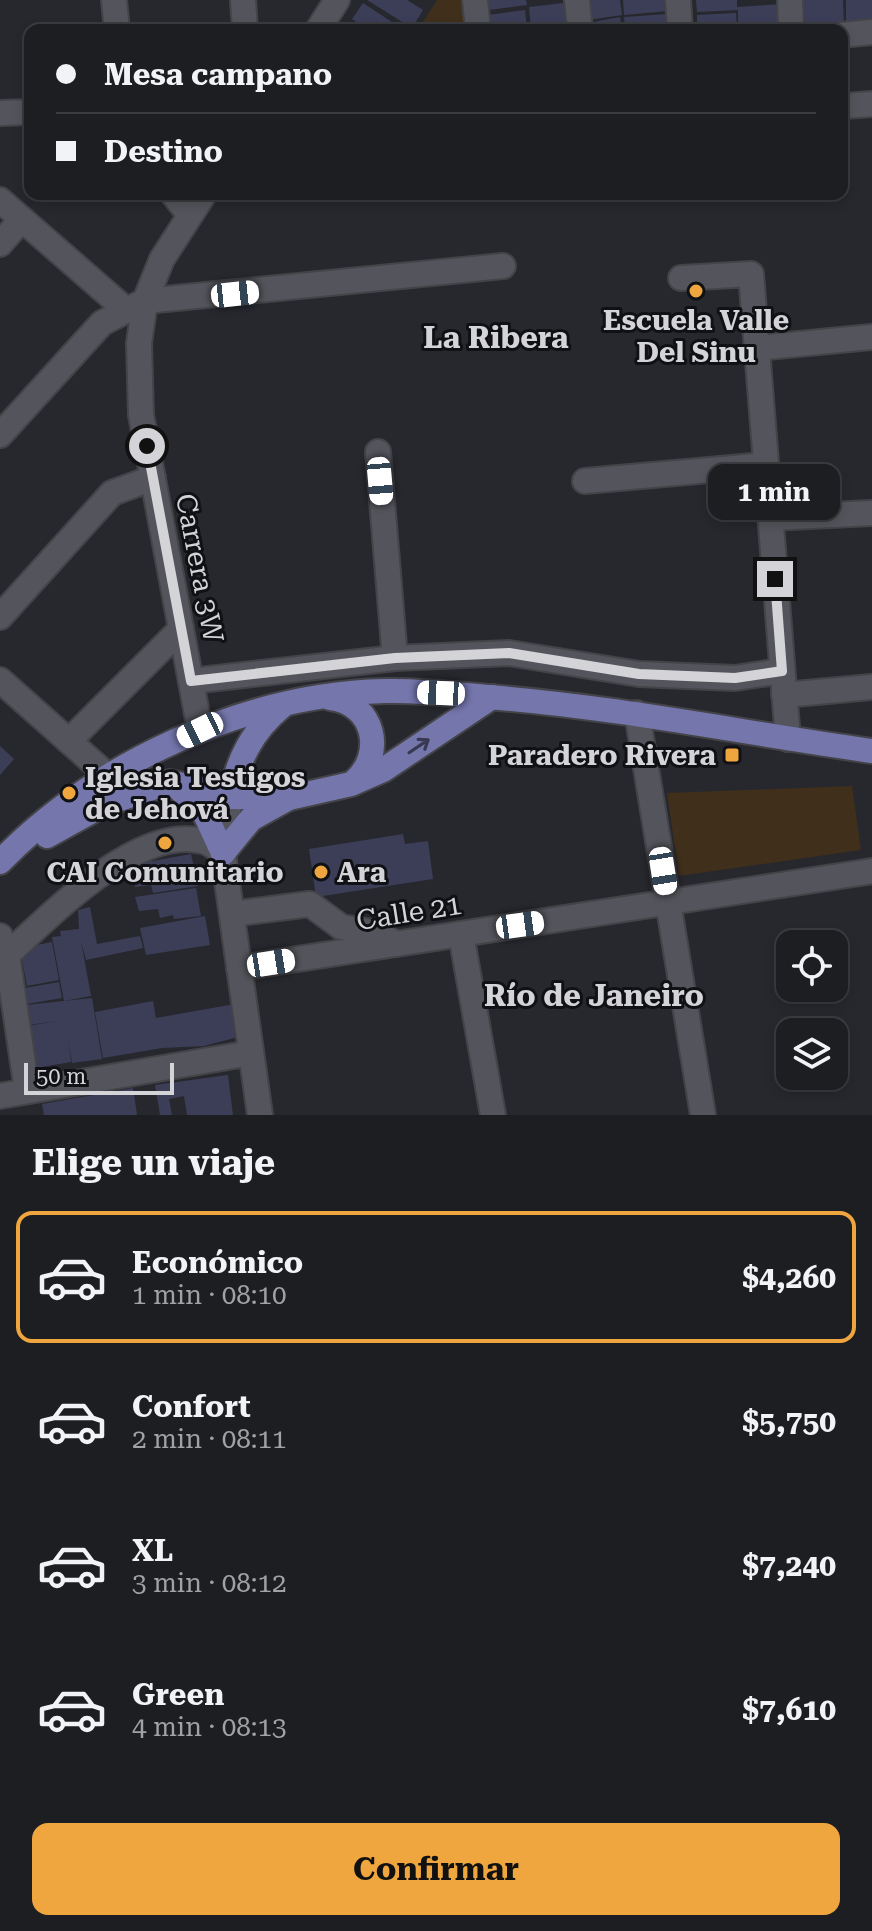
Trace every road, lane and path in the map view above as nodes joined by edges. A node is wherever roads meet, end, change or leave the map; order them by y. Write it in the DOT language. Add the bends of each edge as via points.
graph roads {
  1 [pos="114,0"];
  2 [pos="243,0"];
  3 [pos="337,0"];
  4 [pos="475,0"];
  5 [pos="577,0"];
  6 [pos="678,0"];
  7 [pos="790,0"];
  8 [pos="116,24"];
  9 [pos="245,24"];
  10 [pos="322,24"];
  11 [pos="477,24"];
  12 [pos="579,24"];
  13 [pos="680,24"];
  14 [pos="791,24"];
  15 [pos="872,32"];
  16 [pos="848,34"];
  17 [pos="872,104"];
  18 [pos="848,106"];
  19 [pos="24,112"];
  20 [pos="0,113"];
  21 [pos="0,200"];
  22 [pos="178,200"];
  23 [pos="200,200"];
  24 [pos="189,214"];
  25 [pos="22,219"];
  26 [pos="0,244"];
  27 [pos="503,266"];
  28 [pos="681,278"];
  29 [pos="135,305"];
  30 [pos="872,337"];
  31 [pos="757,348"];
  32 [pos="0,435"];
  33 [pos="378,452"];
  34 [pos="766,465"];
  35 [pos="153,478"];
  36 [pos="585,481"];
  37 [pos="872,513"];
  38 [pos="770,518"];
  39 [pos="0,617"];
  40 [pos="181,629"];
  41 [pos="395,658"];
  42 [pos="0,680"];
  43 [pos="191,681"];
  44 [pos="783,683"];
  45 [pos="872,687"];
  46 [pos="492,697"];
  47 [pos="328,698"];
  48 [pos="283,706"];
  49 [pos="637,713"];
  50 [pos="200,730"];
  51 [pos="788,739"];
  52 [pos="69,741"];
  53 [pos="872,751"];
  54 [pos="107,775"];
  55 [pos="170,782"];
  56 [pos="351,784"];
  57 [pos="230,797"];
  58 [pos="289,798"];
  59 [pos="223,853"];
  60 [pos="0,862"];
  61 [pos="0,871"];
  62 [pos="872,871"];
  63 [pos="668,902"];
  64 [pos="232,914"];
  65 [pos="461,934"];
  66 [pos="396,944"];
  67 [pos="4,954"];
  68 [pos="239,968"];
  69 [pos="251,1053"];
  70 [pos="27,1090"];
  71 [pos="0,1096"];
  72 [pos="696,1114"];
  73 [pos="260,1115"];
  74 [pos="493,1115"];
  1 -- 8 [label="street"];
  2 -- 9 [label="street"];
  3 -- 10 [label="street"];
  4 -- 11 [label="street"];
  5 -- 12 [label="street"];
  6 -- 13 [label="street"];
  7 -- 14 [label="street"];
  15 -- 16 [label="street"];
  17 -- 18 [label="street"];
  19 -- 20 [label="street"];
  21 -- 25 [label="street"];
  22 -- 24 [label="street"];
  23 -- 24 [label="street, Carrera 3W"];
  24 -- 29 [label="street, Carrera 3W"];
  25 -- 26 [label="street"];
  25 -- 29 [label="street"];
  27 -- 29 [label="street"];
  28 -- 31 [label="street" via="751,274"];
  29 -- 32 [label="street" via="102,323"];
  29 -- 35 [label="street, Carrera 3W" via="141,415"];
  30 -- 31 [label="street"];
  31 -- 34 [label="street"];
  33 -- 41 [label="street"];
  34 -- 36 [label="street"];
  34 -- 38 [label="street"];
  35 -- 39 [label="street" via="112,493"];
  35 -- 40 [label="street, Carrera 3W"];
  37 -- 38 [label="street"];
  38 -- 44 [label="street"];
  40 -- 43 [label="street, Carrera 3W"];
  40 -- 52 [label="street"];
  41 -- 43 [label="street"];
  41 -- 44 [label="street" via="509,653 639,674"];
  42 -- 52 [label="street"];
  43 -- 50 [label="street, Carrera 3W"];
  44 -- 45 [label="street"];
  44 -- 51 [label="street"];
  46 -- 47 [label="main road" via="383,691"];
  46 -- 49 [label="main road"];
  56 -- 46 [label="main road, one-way" via="383,770"];
  47 -- 48 [label="main road"];
  47 -- 56 [label="main road" via="353,705 370,726 369,765"];
  48 -- 50 [label="main road"];
  48 -- 57 [label="main road" via="253,736 234,775"];
  49 -- 51 [label="main road"];
  49 -- 63 [label="street"];
  50 -- 54 [label="main road"];
  51 -- 53 [label="main road"];
  52 -- 54 [label="street"];
  54 -- 60 [label="main road" via="28,833"];
  55 -- 57 [label="main road"];
  55 -- 59 [label="main road" via="204,812"];
  55 -- 61 [label="main road" via="62,826"];
  56 -- 58 [label="main road"];
  57 -- 58 [label="main road"];
  57 -- 59 [label="street"];
  58 -- 59 [label="main road" via="251,819"];
  59 -- 64 [label="street"];
  59 -- 67 [label="street" via="203,841 173,840 112,863"];
  62 -- 63 [label="street, Calle 21"];
  63 -- 65 [label="street, Calle 21"];
  63 -- 72 [label="street"];
  64 -- 66 [label="street" via="310,904 341,927 378,933"];
  64 -- 68 [label="street"];
  65 -- 66 [label="street, Calle 21"];
  65 -- 74 [label="street"];
  66 -- 68 [label="street, Calle 21"];
  67 -- 70 [label="street"];
  68 -- 69 [label="street"];
  69 -- 70 [label="street"];
  69 -- 73 [label="street"];
  70 -- 71 [label="street"];
}
